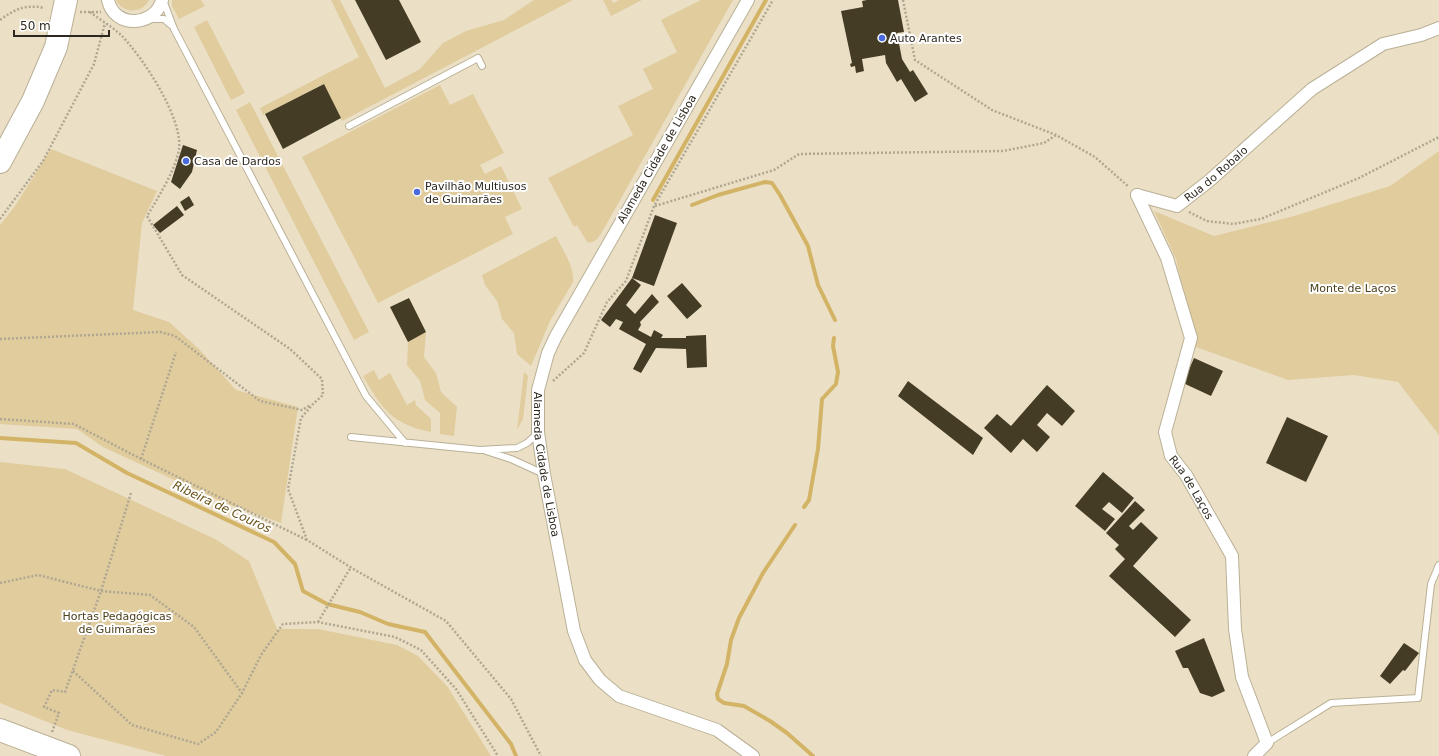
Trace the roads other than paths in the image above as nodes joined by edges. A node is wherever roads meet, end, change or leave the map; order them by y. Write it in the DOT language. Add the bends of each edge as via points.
graph roads {
  1 [pos="108,0"];
  2 [pos="163,0"];
  3 [pos="748,0"];
  4 [pos="49,4"];
  5 [pos="71,6"];
  6 [pos="144,20"];
  7 [pos="1439,28"];
  8 [pos="174,29"];
  9 [pos="482,66"];
  10 [pos="349,126"];
  11 [pos="0,136"];
  12 [pos="0,162"];
  13 [pos="1137,195"];
  14 [pos="538,432"];
  15 [pos="351,437"];
  16 [pos="405,443"];
  17 [pos="480,450"];
  18 [pos="544,474"];
  19 [pos="1439,565"];
  20 [pos="0,730"];
  21 [pos="0,740"];
  22 [pos="1267,743"];
  23 [pos="69,756"];
  24 [pos="753,756"];
  25 [pos="1254,756"];
  1 -- 6 [label="street" via="113,11 127,20"];
  2 -- 6 [label="street" via="154,14"];
  2 -- 8 [label="lane"];
  3 -- 14 [label="street, Alameda Cidade de Lisboa" via="556,336 548,353 538,395"];
  4 -- 11 [label="highway" via="43,43 21,96"];
  5 -- 12 [label="highway" via="33,101"];
  6 -- 8 [label="lane" via="160,18 168,21"];
  7 -- 13 [label="street, Rua do Robalo" via="1383,44 1312,89 1177,206"];
  8 -- 16 [label="lane" via="366,396"];
  9 -- 10 [label="lane" via="478,58"];
  13 -- 22 [label="street, Rua de Laços" via="1167,258 1192,338 1165,432 1171,456 1186,475 1232,556 1235,629 1242,677"];
  14 -- 17 [label="lane" via="527,444 517,448"];
  14 -- 18 [label="street, Alameda Cidade de Lisboa"];
  15 -- 16 [label="lane"];
  16 -- 17 [label="lane"];
  17 -- 18 [label="lane" via="511,459"];
  18 -- 24 [label="street, Alameda Cidade de Lisboa" via="574,631 585,660 600,680 619,696 717,730"];
  19 -- 22 [label="lane" via="1431,584 1418,698 1331,703"];
  20 -- 23 [label="highway"];
  21 -- 23 [label="highway" via="24,743"];
  22 -- 25 [label="street"];
}
